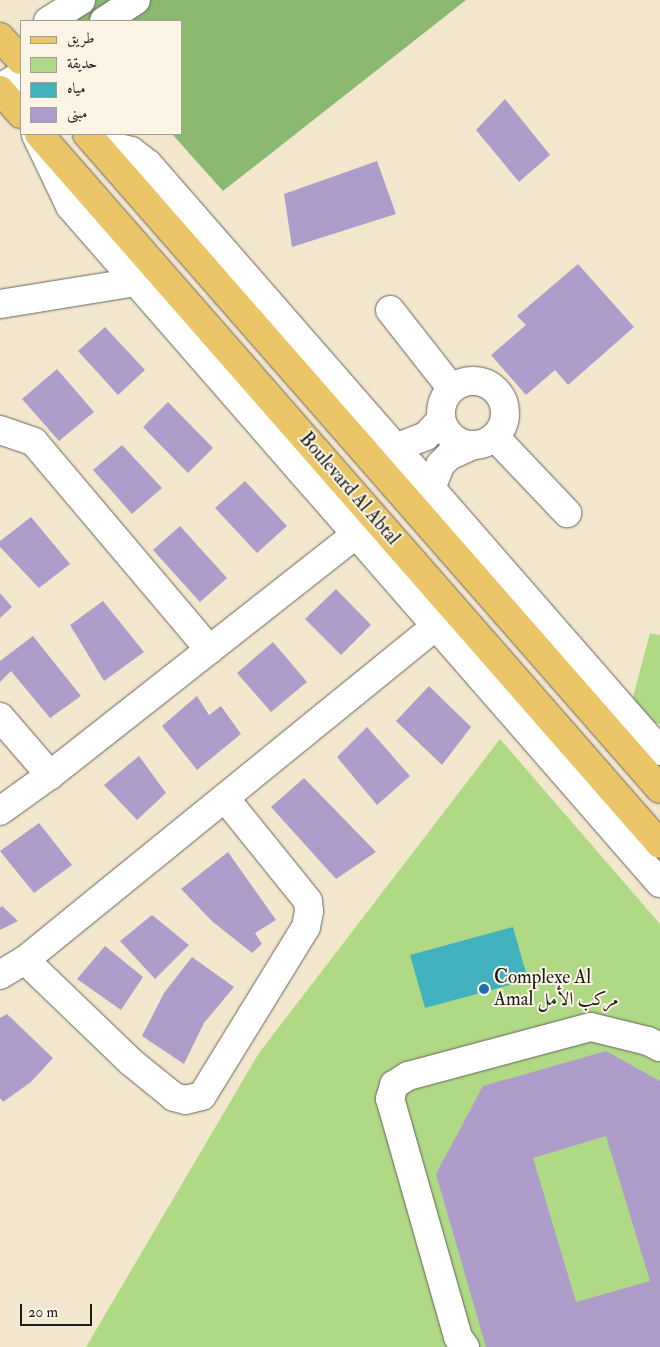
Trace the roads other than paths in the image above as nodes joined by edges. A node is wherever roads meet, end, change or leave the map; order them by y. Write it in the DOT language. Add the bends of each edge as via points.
graph roads {
  1 [pos="81,0"];
  2 [pos="136,0"];
  3 [pos="50,20"];
  4 [pos="106,20"];
  5 [pos="20,76"];
  6 [pos="0,89"];
  7 [pos="20,113"];
  8 [pos="37,135"];
  9 [pos="38,135"];
  10 [pos="91,138"];
  11 [pos="136,282"];
  12 [pos="0,304"];
  13 [pos="390,310"];
  14 [pos="452,389"];
  15 [pos="441,420"];
  16 [pos="0,430"];
  17 [pos="484,441"];
  18 [pos="394,448"];
  19 [pos="431,489"];
  20 [pos="567,513"];
  21 [pos="356,534"];
  22 [pos="436,626"];
  23 [pos="210,650"];
  24 [pos="0,717"];
  25 [pos="660,751"];
  26 [pos="50,775"];
  27 [pos="660,789"];
  28 [pos="226,798"];
  29 [pos="0,811"];
  30 [pos="660,844"];
  31 [pos="660,883"];
  32 [pos="24,960"];
  33 [pos="0,975"];
  34 [pos="660,1047"];
  35 [pos="465,1347"];
  1 -- 3 [label="street"];
  2 -- 4 [label="street"];
  5 -- 6 [label="street"];
  6 -- 7 [label="main road"];
  8 -- 11 [label="street" via="70,206"];
  9 -- 30 [label="main road, Boulevard Al Abtal"];
  10 -- 18 [label="street" via="132,151 148,164"];
  10 -- 27 [label="main road, Boulevard Al Abtal"];
  11 -- 12 [label="street"];
  11 -- 21 [label="street"];
  13 -- 14 [label="street"];
  14 -- 15 [label="street" via="442,403"];
  14 -- 17 [label="street" via="472,380 493,388 501,396 505,418"];
  15 -- 17 [label="street" via="453,438"];
  15 -- 18 [label="street" via="426,436"];
  16 -- 23 [label="street" via="34,442"];
  17 -- 19 [label="street" via="449,456 434,476"];
  17 -- 20 [label="street"];
  18 -- 19 [label="street"];
  19 -- 25 [label="street"];
  21 -- 22 [label="street"];
  21 -- 23 [label="street"];
  22 -- 28 [label="street"];
  22 -- 31 [label="street"];
  23 -- 26 [label="street"];
  24 -- 26 [label="street"];
  26 -- 29 [label="street"];
  28 -- 32 [label="street"];
  28 -- 32 [label="street" via="308,901 309,911 306,927 202,1096 185,1100 174,1097 131,1062"];
  32 -- 33 [label="street"];
  34 -- 35 [label="street" via="591,1027 408,1076 394,1085 390,1099 458,1337"];
}
